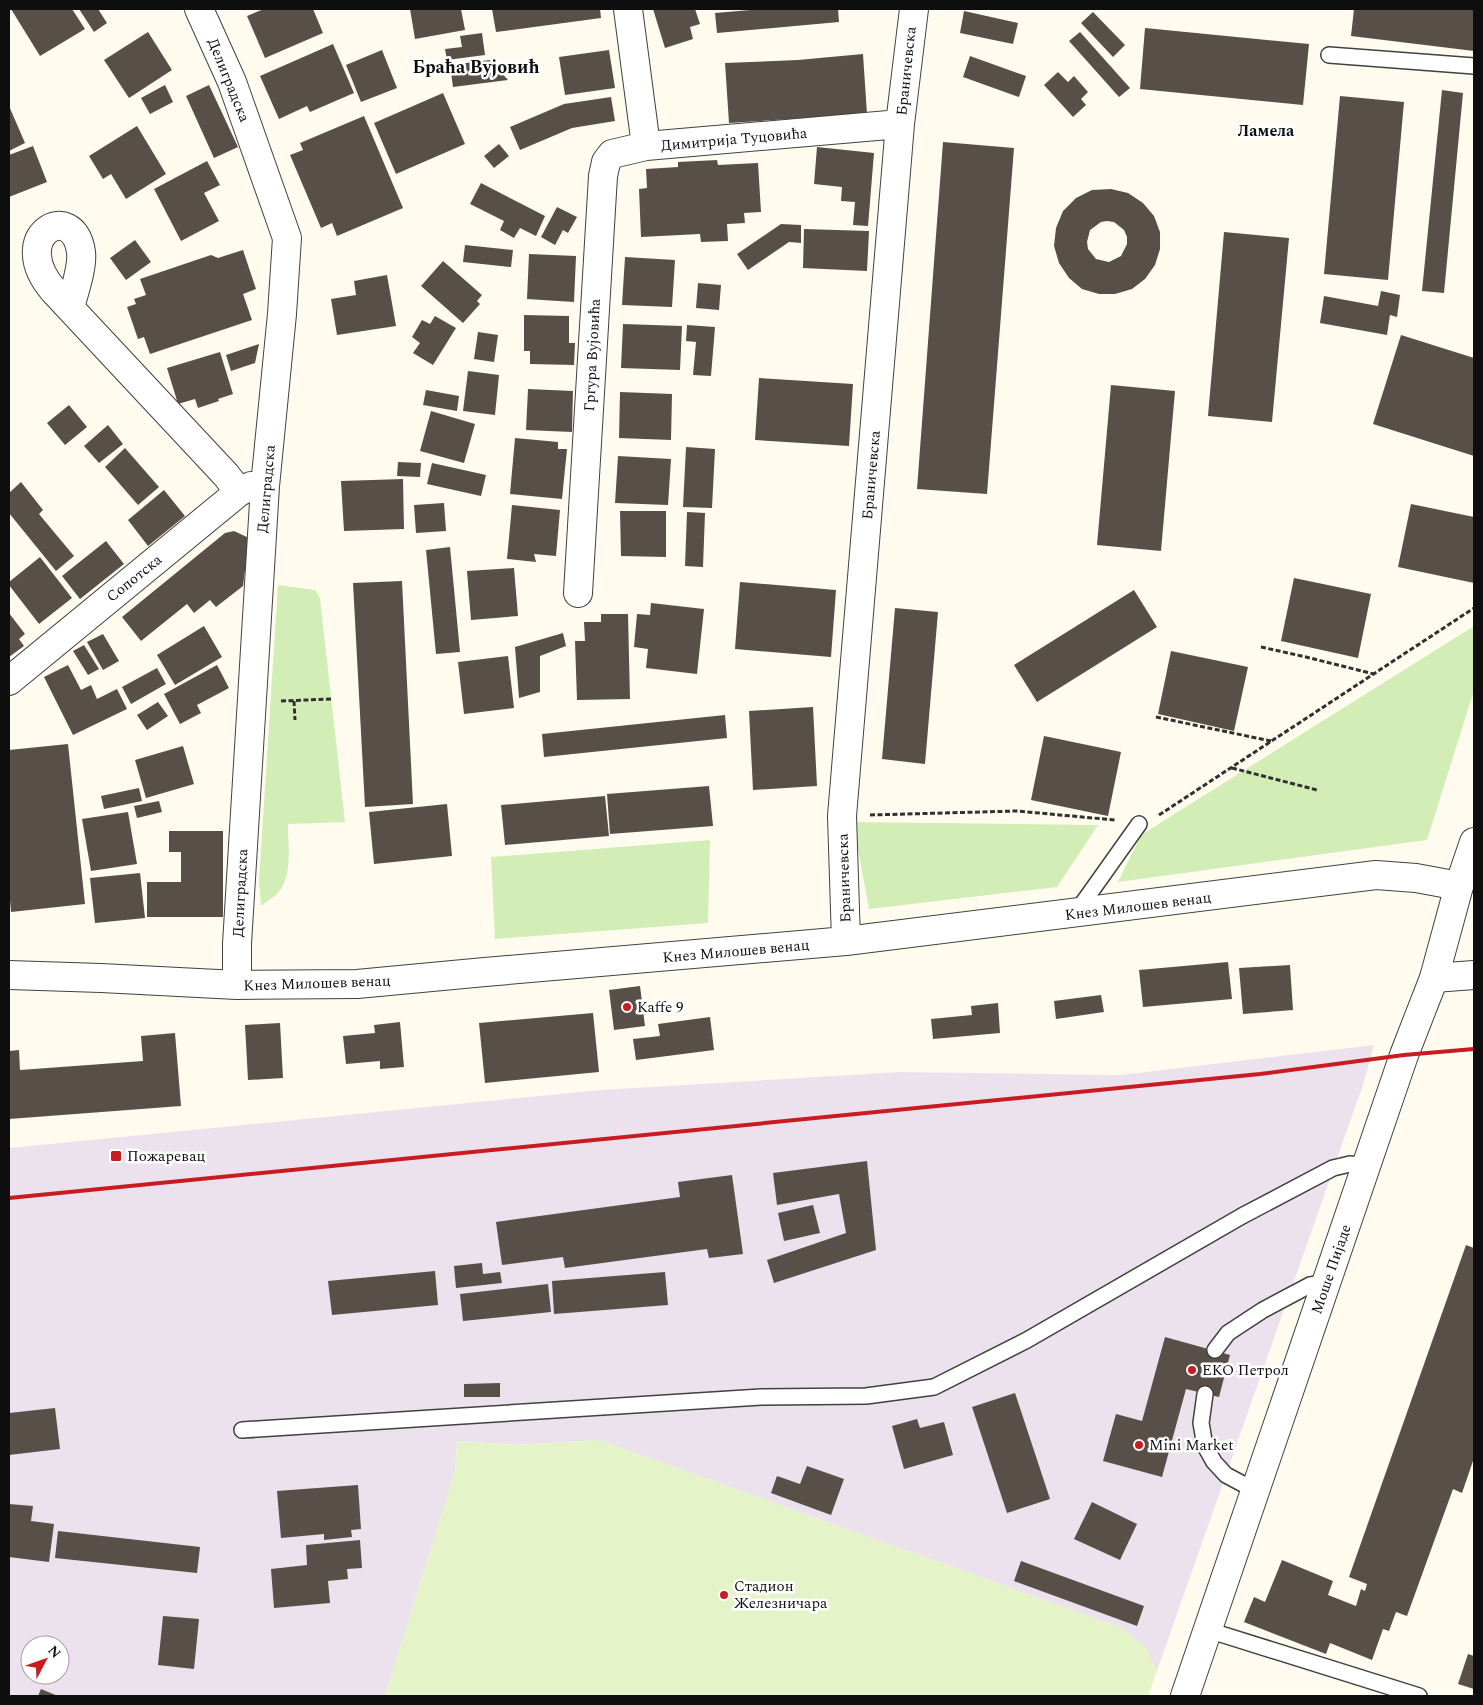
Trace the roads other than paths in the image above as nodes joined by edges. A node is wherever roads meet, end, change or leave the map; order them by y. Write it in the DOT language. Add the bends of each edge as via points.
graph roads {
  1 [pos="199,9"];
  2 [pos="628,9"];
  3 [pos="914,9"];
  4 [pos="1330,55"];
  5 [pos="1474,66"];
  6 [pos="900,124"];
  7 [pos="646,146"];
  8 [pos="70,308"];
  9 [pos="252,489"];
  10 [pos="578,593"];
  11 [pos="9,681"];
  12 [pos="1139,824"];
  13 [pos="1474,842"];
  14 [pos="1467,888"];
  15 [pos="1075,914"];
  16 [pos="846,941"];
  17 [pos="9,975"];
  18 [pos="1474,975"];
  19 [pos="1434,978"];
  20 [pos="237,985"];
  21 [pos="1366,1166"];
  22 [pos="1325,1286"];
  23 [pos="1215,1350"];
  24 [pos="1205,1394"];
  25 [pos="242,1430"];
  26 [pos="1256,1490"];
  27 [pos="1208,1630"];
  28 [pos="1185,1696"];
  29 [pos="1420,1696"];
  1 -- 9 [label="street, Делиградска" via="232,82 287,238 282,314"];
  2 -- 7 [label="street, Димитрија Туцовића"];
  3 -- 6 [label="street, Браничевска"];
  4 -- 5 [label="lane"];
  6 -- 7 [label="street, Димитрија Туцовића"];
  6 -- 16 [label="street, Браничевска" via="842,816"];
  7 -- 10 [label="street, Гргура Вујовића" via="612,154 606,162 603,176"];
  8 -- 9 [label="street" via="226,475"];
  9 -- 11 [label="street, Сопотска"];
  9 -- 20 [label="street, Делиградска"];
  12 -- 15 [label="lane"];
  13 -- 14 [label="street, Моше Пијаде"];
  14 -- 15 [label="street, Кнез Милошев венац" via="1416,878 1376,875"];
  14 -- 19 [label="street, Моше Пијаде"];
  15 -- 16 [label="street, Кнез Милошев венац"];
  16 -- 20 [label="street, Кнез Милошев венац" via="357,984"];
  17 -- 20 [label="street, Кнез Милошев венац"];
  18 -- 19 [label="street"];
  19 -- 21 [label="street, Моше Пијаде"];
  21 -- 22 [label="street, Моше Пијаде"];
  21 -- 25 [label="lane" via="1350,1164 1333,1168 1242,1216 1027,1340 934,1387 866,1396 761,1397"];
  22 -- 23 [label="lane" via="1310,1285 1263,1310 1228,1333"];
  22 -- 26 [label="street, Моше Пијаде"];
  24 -- 26 [label="lane" via="1201,1423 1205,1446 1226,1475"];
  26 -- 27 [label="street, Моше Пијаде"];
  27 -- 28 [label="street, Моше Пијаде"];
  27 -- 29 [label="lane"];
}
